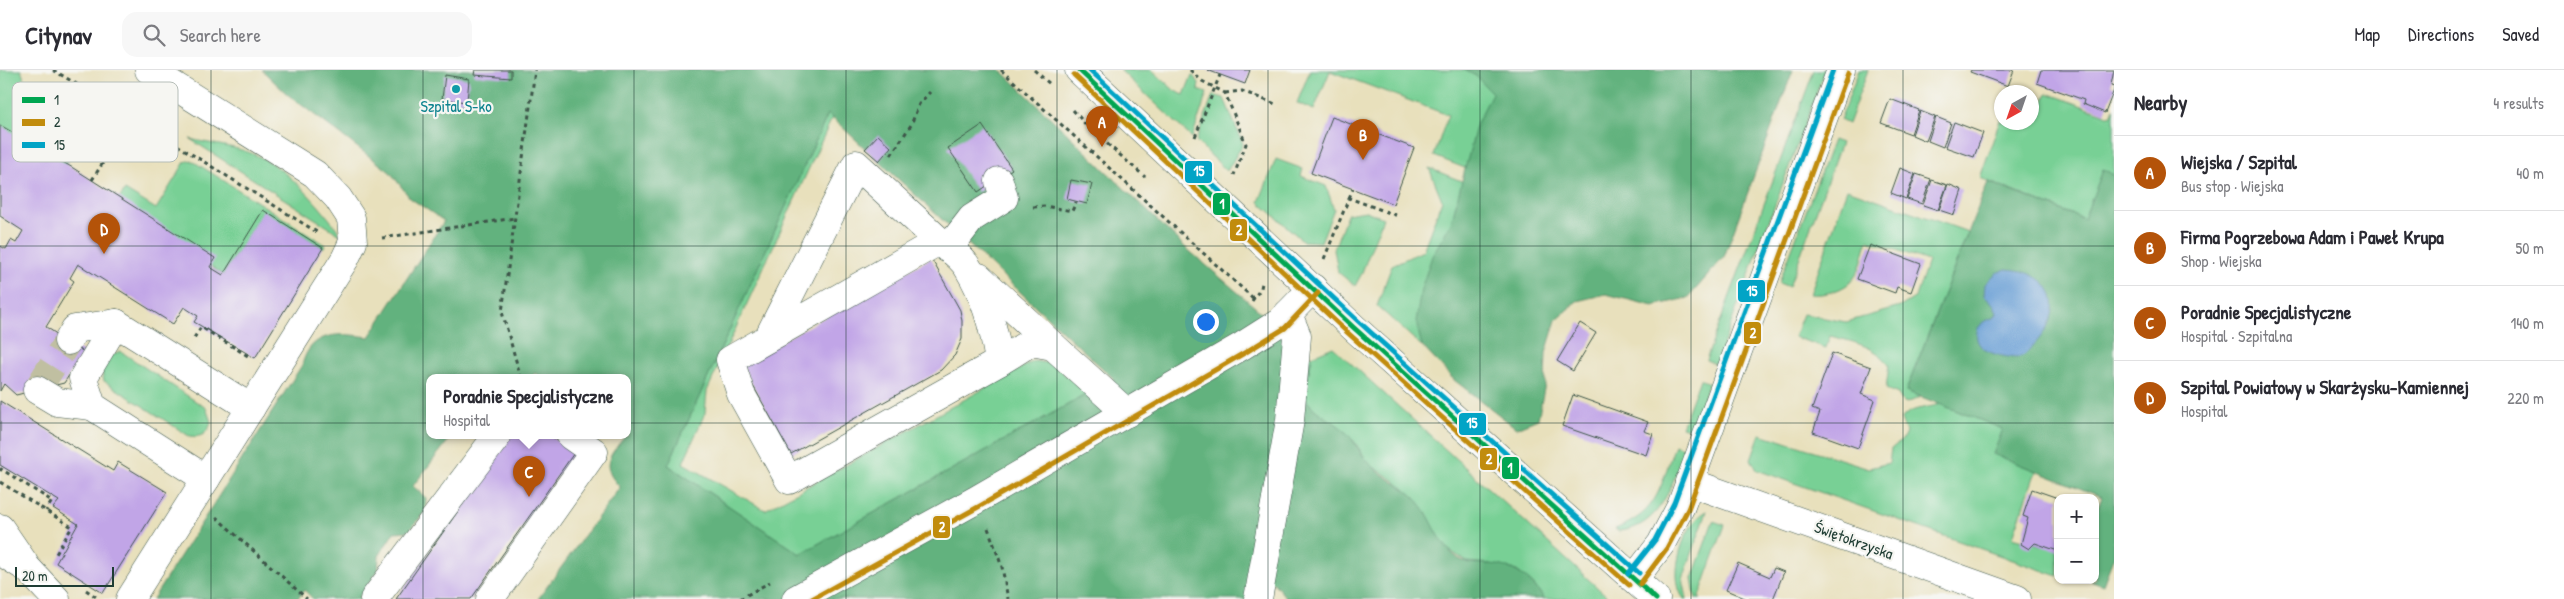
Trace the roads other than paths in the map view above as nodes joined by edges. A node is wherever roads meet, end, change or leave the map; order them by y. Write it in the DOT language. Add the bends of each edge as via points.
graph roads {
  1 [pos="149,70"];
  2 [pos="1079,70"];
  3 [pos="1842,70"];
  4 [pos="168,82"];
  5 [pos="178,88"];
  6 [pos="999,191"];
  7 [pos="951,252"];
  8 [pos="1317,276"];
  9 [pos="1288,314"];
  10 [pos="116,324"];
  11 [pos="768,338"];
  12 [pos="68,341"];
  13 [pos="1053,346"];
  14 [pos="999,362"];
  15 [pos="37,390"];
  16 [pos="92,406"];
  17 [pos="251,408"];
  18 [pos="1127,413"];
  19 [pos="494,439"];
  20 [pos="575,439"];
  21 [pos="1690,482"];
  22 [pos="200,488"];
  23 [pos="0,528"];
  24 [pos="0,551"];
  25 [pos="40,564"];
  26 [pos="1634,579"];
  27 [pos="56,599"];
  28 [pos="130,599"];
  29 [pos="374,599"];
  30 [pos="490,599"];
  31 [pos="796,599"];
  32 [pos="1258,599"];
  33 [pos="1656,599"];
  34 [pos="2018,599"];
  1 -- 4 [label="street"];
  2 -- 8 [label="street"];
  3 -- 21 [label="street"];
  5 -- 17 [label="street" via="315,174 338,198 351,218 353,242"];
  6 -- 7 [label="street" via="972,218"];
  7 -- 11 [label="street"];
  7 -- 11 [label="street" via="856,164"];
  7 -- 13 [label="street"];
  7 -- 14 [label="street" via="985,298"];
  8 -- 9 [label="street"];
  8 -- 26 [label="street"];
  9 -- 18 [label="street" via="1242,346"];
  9 -- 32 [label="street" via="1297,336 1290,420"];
  10 -- 12 [label="street" via="75,329"];
  10 -- 16 [label="street" via="83,378"];
  10 -- 17 [label="street"];
  11 -- 14 [label="street" via="730,360 741,394 789,480"];
  13 -- 14 [label="street" via="1031,342"];
  13 -- 18 [label="street"];
  15 -- 16 [label="street" via="58,402"];
  16 -- 22 [label="street"];
  17 -- 22 [label="street"];
  18 -- 31 [label="street"];
  19 -- 29 [label="street"];
  20 -- 30 [label="street" via="594,452"];
  21 -- 26 [label="street" via="1671,527"];
  21 -- 34 [label="street, Świętokrzyska"];
  22 -- 28 [label="street"];
  23 -- 25 [label="street"];
  24 -- 25 [label="street"];
  25 -- 27 [label="street"];
  26 -- 33 [label="street"];
}
